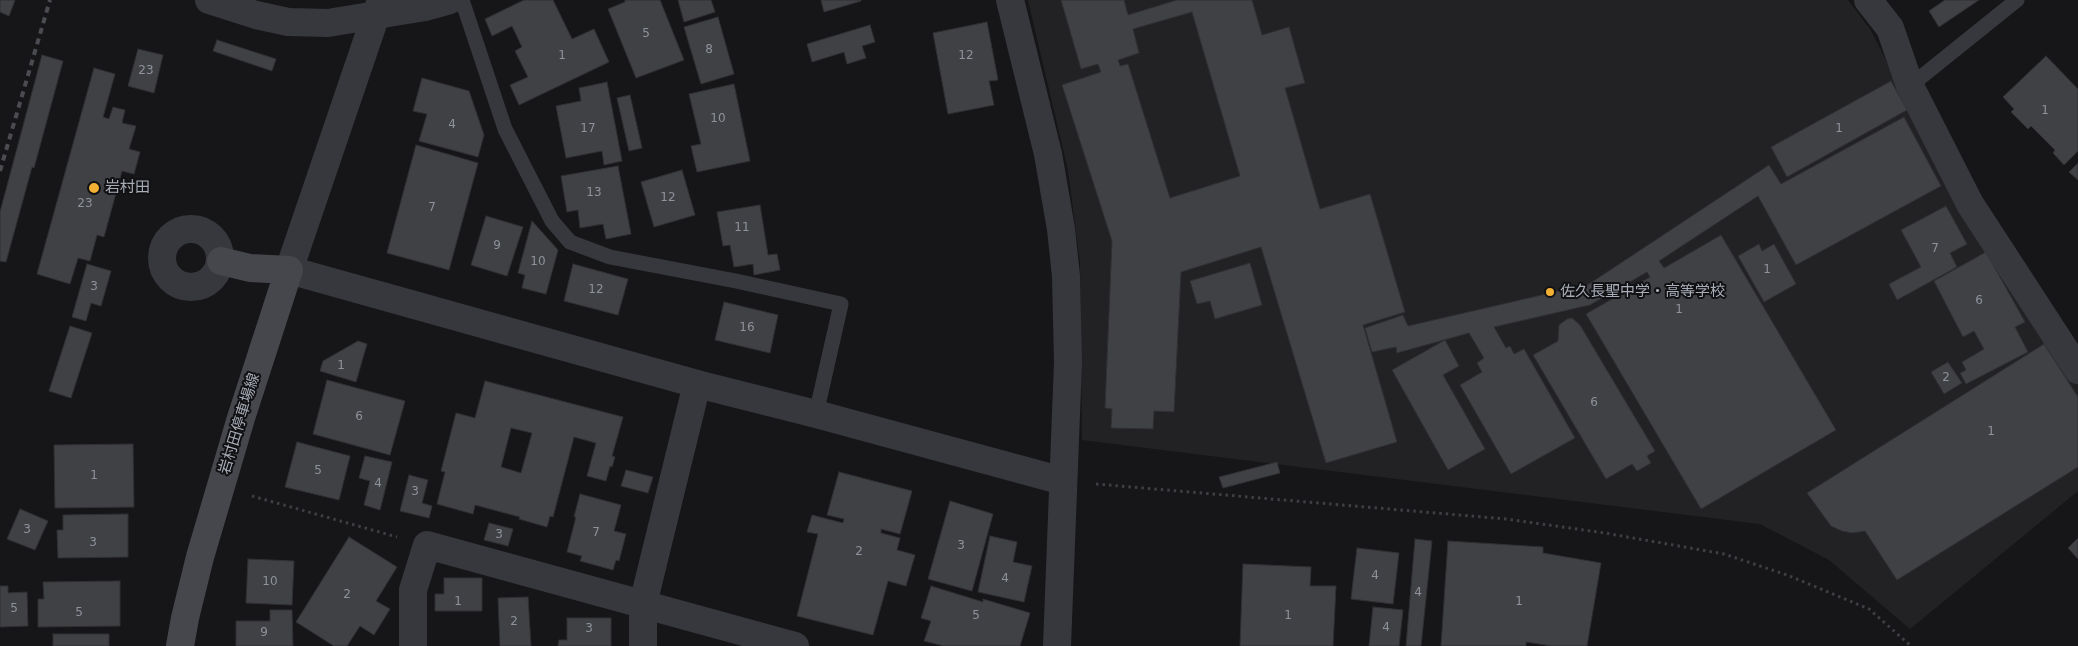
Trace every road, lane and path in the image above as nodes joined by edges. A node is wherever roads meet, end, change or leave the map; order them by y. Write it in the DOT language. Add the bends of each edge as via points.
graph roads {
  1 [pos="209,0"];
  2 [pos="450,0"];
  3 [pos="462,0"];
  4 [pos="1010,0"];
  5 [pos="1868,0"];
  6 [pos="2017,0"];
  7 [pos="378,8"];
  8 [pos="1910,86"];
  9 [pos="221,261"];
  10 [pos="289,270"];
  11 [pos="2078,370"];
  12 [pos="698,384"];
  13 [pos="816,414"];
  14 [pos="1062,481"];
  15 [pos="221,487"];
  16 [pos="427,545"];
  17 [pos="643,604"];
  18 [pos="180,646"];
  19 [pos="413,646"];
  20 [pos="643,646"];
  21 [pos="795,646"];
  22 [pos="1057,646"];
  23 [pos="1911,646"];
  1 -- 7 [label="street" via="288,22 328,22"];
  2 -- 7 [label="street" via="425,7"];
  3 -- 13 [label="lane" via="505,129 552,222 570,242 610,257 841,304"];
  4 -- 14 [label="street" via="1048,154 1061,229 1068,315"];
  5 -- 8 [label="street" via="1890,28"];
  6 -- 8 [label="lane"];
  7 -- 10 [label="street"];
  8 -- 11 [label="street" via="1970,204"];
  9 -- 10 [label="main road" via="250,268"];
  10 -- 12 [label="street"];
  10 -- 15 [label="main road, 岩村田停車場線"];
  12 -- 13 [label="street"];
  12 -- 17 [label="street"];
  13 -- 14 [label="street"];
  14 -- 22 [label="street"];
  14 -- 23 [label="path" via="1506,519 1724,554 1787,575 1869,609"];
  15 -- 16 [label="path"];
  15 -- 18 [label="main road, 岩村田停車場線" via="200,557"];
  16 -- 17 [label="street"];
  16 -- 19 [label="street" via="413,590"];
  17 -- 20 [label="street"];
  17 -- 21 [label="street"];
}
